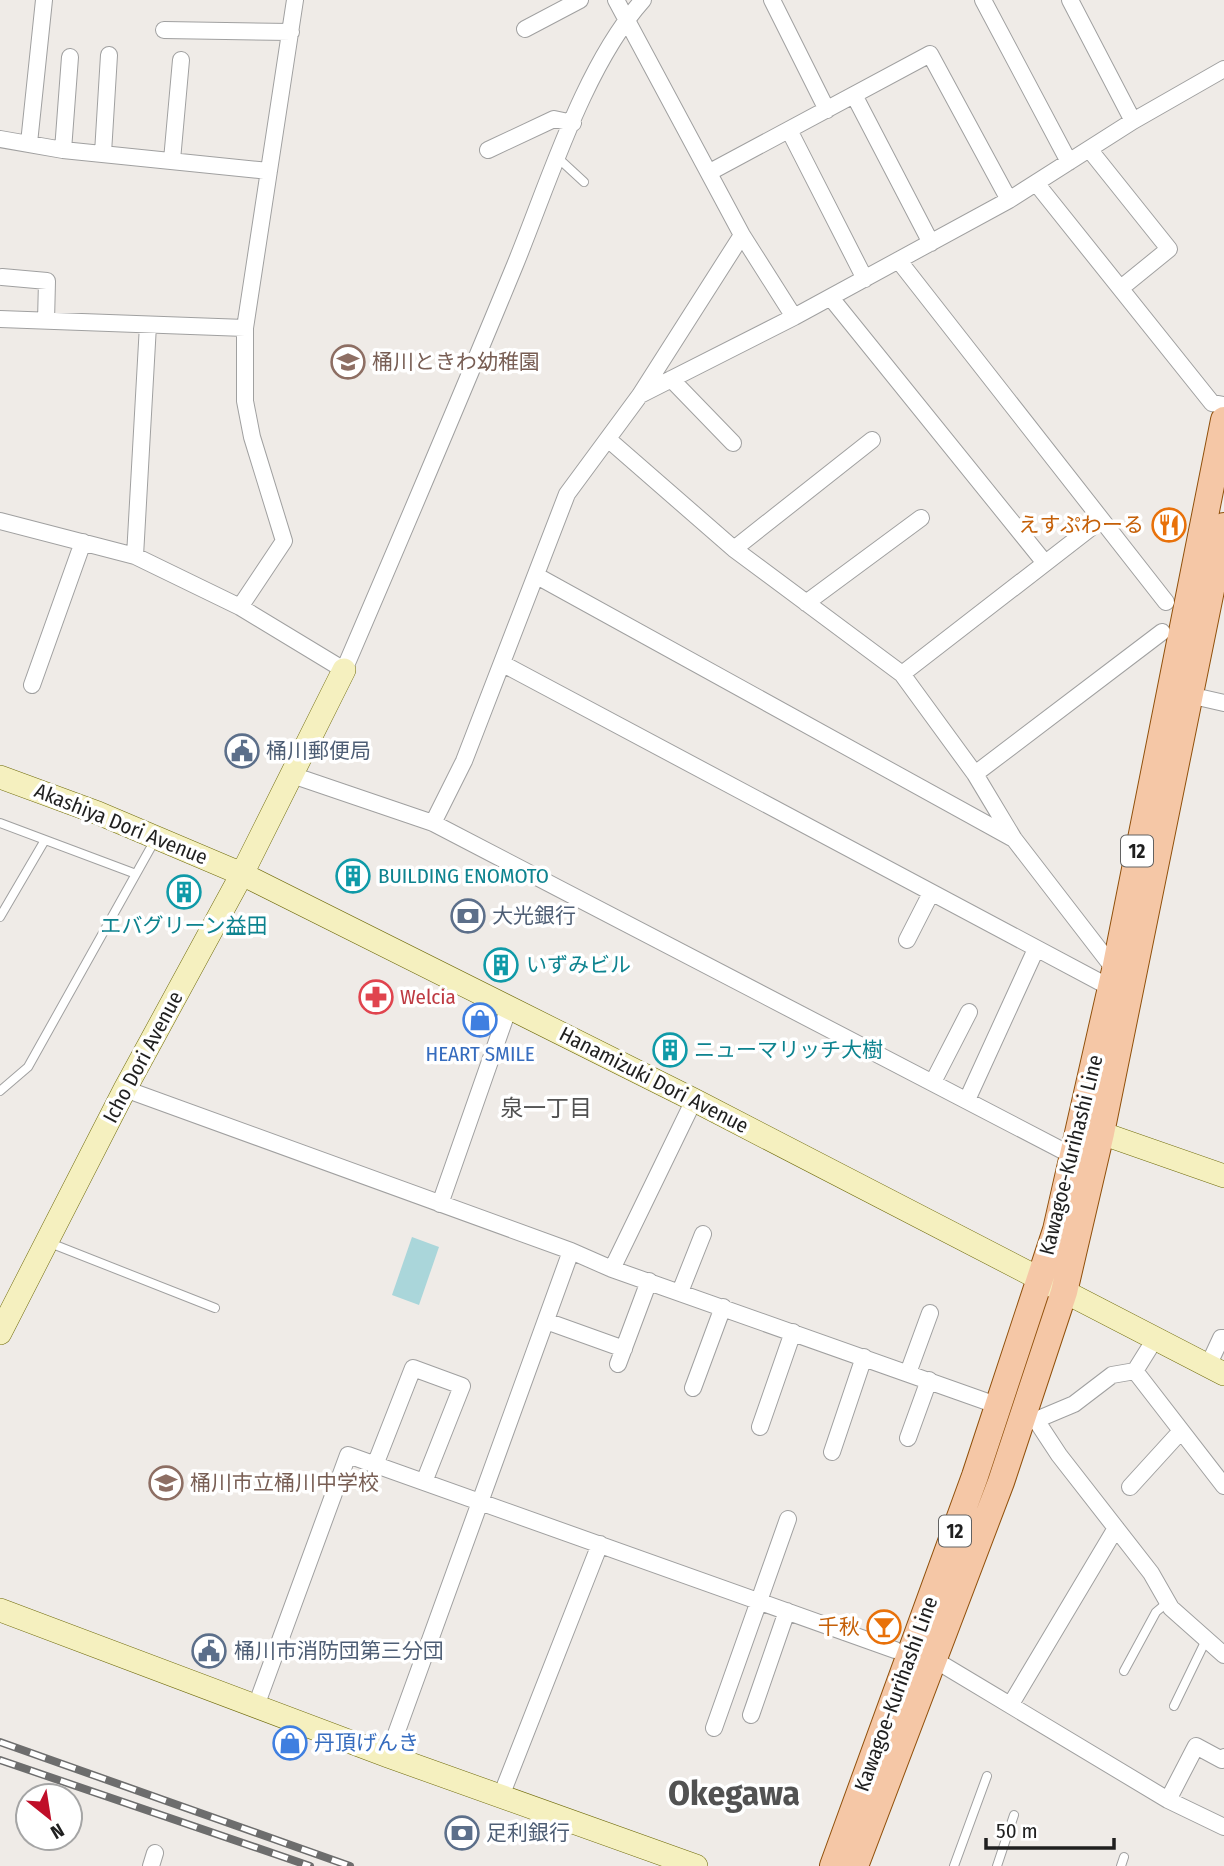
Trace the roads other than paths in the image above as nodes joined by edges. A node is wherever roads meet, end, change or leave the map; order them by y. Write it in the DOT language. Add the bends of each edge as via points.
graph roads {
  1 [pos="44,0"];
  2 [pos="295,0"];
  3 [pos="580,0"];
  4 [pos="616,0"];
  5 [pos="643,0"];
  6 [pos="772,0"];
  7 [pos="983,0"];
  8 [pos="1070,0"];
  9 [pos="627,18"];
  10 [pos="525,29"];
  11 [pos="164,30"];
  12 [pos="291,32"];
  13 [pos="109,55"];
  14 [pos="71,57"];
  15 [pos="181,60"];
  16 [pos="1224,69"];
  17 [pos="854,95"];
  18 [pos="827,110"];
  19 [pos="1133,121"];
  20 [pos="573,123"];
  21 [pos="789,130"];
  22 [pos="0,139"];
  23 [pos="29,143"];
  24 [pos="1089,149"];
  25 [pos="63,150"];
  26 [pos="488,150"];
  27 [pos="103,153"];
  28 [pos="558,158"];
  29 [pos="172,160"];
  30 [pos="1069,162"];
  31 [pos="270,171"];
  32 [pos="709,172"];
  33 [pos="584,182"];
  34 [pos="1036,183"];
  35 [pos="1009,200"];
  36 [pos="742,235"];
  37 [pos="931,243"];
  38 [pos="899,261"];
  39 [pos="2,277"];
  40 [pos="866,279"];
  41 [pos="1121,288"];
  42 [pos="831,298"];
  43 [pos="794,317"];
  44 [pos="0,319"];
  45 [pos="46,321"];
  46 [pos="148,325"];
  47 [pos="245,328"];
  48 [pos="671,379"];
  49 [pos="640,395"];
  50 [pos="1224,405"];
  51 [pos="1224,420"];
  52 [pos="609,440"];
  53 [pos="872,440"];
  54 [pos="733,443"];
  55 [pos="921,518"];
  56 [pos="1101,520"];
  57 [pos="0,521"];
  58 [pos="83,542"];
  59 [pos="1222,542"];
  60 [pos="734,549"];
  61 [pos="135,556"];
  62 [pos="1045,563"];
  63 [pos="537,576"];
  64 [pos="1166,602"];
  65 [pos="806,603"];
  66 [pos="240,607"];
  67 [pos="1163,632"];
  68 [pos="503,664"];
  69 [pos="344,670"];
  70 [pos="902,674"];
  71 [pos="32,685"];
  72 [pos="1189,695"];
  73 [pos="1224,704"];
  74 [pos="975,774"];
  75 [pos="292,775"];
  76 [pos="0,777"];
  77 [pos="0,823"];
  78 [pos="433,823"];
  79 [pos="156,837"];
  80 [pos="1014,839"];
  81 [pos="45,840"];
  82 [pos="136,874"];
  83 [pos="242,874"];
  84 [pos="931,893"];
  85 [pos="0,917"];
  86 [pos="907,940"];
  87 [pos="1036,949"];
  88 [pos="1113,979"];
  89 [pos="509,1007"];
  90 [pos="969,1012"];
  91 [pos="933,1082"];
  92 [pos="125,1089"];
  93 [pos="0,1091"];
  94 [pos="694,1100"];
  95 [pos="967,1100"];
  96 [pos="1101,1133"];
  97 [pos="1073,1156"];
  98 [pos="1224,1176"];
  99 [pos="440,1204"];
  100 [pos="703,1234"];
  101 [pos="47,1242"];
  102 [pos="571,1251"];
  103 [pos="612,1269"];
  104 [pos="1040,1280"];
  105 [pos="649,1281"];
  106 [pos="680,1292"];
  107 [pos="1064,1292"];
  108 [pos="723,1307"];
  109 [pos="215,1308"];
  110 [pos="930,1313"];
  111 [pos="546,1321"];
  112 [pos="793,1332"];
  113 [pos="0,1333"];
  114 [pos="1224,1338"];
  115 [pos="1155,1339"];
  116 [pos="864,1357"];
  117 [pos="1216,1370"];
  118 [pos="1135,1371"];
  119 [pos="908,1373"];
  120 [pos="929,1380"];
  121 [pos="693,1388"];
  122 [pos="999,1406"];
  123 [pos="1030,1417"];
  124 [pos="760,1427"];
  125 [pos="1181,1431"];
  126 [pos="908,1437"];
  127 [pos="832,1452"];
  128 [pos="375,1465"];
  129 [pos="975,1476"];
  130 [pos="424,1482"];
  131 [pos="1001,1482"];
  132 [pos="1224,1486"];
  133 [pos="1130,1487"];
  134 [pos="480,1502"];
  135 [pos="788,1519"];
  136 [pos="1116,1528"];
  137 [pos="600,1544"];
  138 [pos="757,1600"];
  139 [pos="1168,1602"];
  140 [pos="0,1610"];
  141 [pos="787,1611"];
  142 [pos="1206,1640"];
  143 [pos="895,1650"];
  144 [pos="1224,1655"];
  145 [pos="945,1666"];
  146 [pos="1124,1671"];
  147 [pos="1011,1704"];
  148 [pos="256,1706"];
  149 [pos="1174,1706"];
  150 [pos="751,1714"];
  151 [pos="713,1728"];
  152 [pos="388,1756"];
  153 [pos="1224,1757"];
  154 [pos="987,1776"];
  155 [pos="874,1784"];
  156 [pos="501,1796"];
  157 [pos="1168,1800"];
  158 [pos="1014,1815"];
  159 [pos="1224,1827"];
  160 [pos="1124,1857"];
  161 [pos="696,1866"];
  162 [pos="815,1866"];
  163 [pos="833,1866"];
  164 [pos="855,1866"];
  165 [pos="872,1866"];
  166 [pos="954,1866"];
  167 [pos="997,1866"];
  168 [pos="1121,1866"];
  1 -- 23 [label="street"];
  2 -- 12 [label="street"];
  3 -- 10 [label="street"];
  4 -- 9 [label="street"];
  5 -- 9 [label="street"];
  6 -- 18 [label="street"];
  7 -- 30 [label="street"];
  8 -- 19 [label="street"];
  9 -- 20 [label="street"];
  9 -- 32 [label="street"];
  11 -- 12 [label="street"];
  12 -- 31 [label="street"];
  13 -- 27 [label="street"];
  14 -- 25 [label="street"];
  15 -- 29 [label="street"];
  16 -- 19 [label="street"];
  17 -- 18 [label="street"];
  17 -- 35 [label="street" via="930,54"];
  17 -- 37 [label="street"];
  18 -- 21 [label="street"];
  19 -- 24 [label="street"];
  20 -- 26 [label="street" via="554,119"];
  20 -- 28 [label="street"];
  21 -- 32 [label="street"];
  21 -- 40 [label="street"];
  22 -- 23 [label="street"];
  23 -- 25 [label="street"];
  24 -- 30 [label="street"];
  24 -- 41 [label="street" via="1169,249"];
  25 -- 27 [label="street"];
  27 -- 29 [label="street"];
  28 -- 33 [label="lane"];
  28 -- 69 [label="street"];
  29 -- 31 [label="street"];
  30 -- 34 [label="street"];
  31 -- 47 [label="street"];
  32 -- 36 [label="street"];
  34 -- 35 [label="street"];
  34 -- 41 [label="street"];
  35 -- 37 [label="street"];
  36 -- 43 [label="street"];
  36 -- 49 [label="street"];
  37 -- 38 [label="street"];
  38 -- 40 [label="street"];
  38 -- 56 [label="street"];
  39 -- 45 [label="street" via="47,281"];
  40 -- 42 [label="street"];
  41 -- 50 [label="street" via="1212,403"];
  42 -- 43 [label="street"];
  42 -- 62 [label="street"];
  43 -- 48 [label="street"];
  44 -- 45 [label="street"];
  45 -- 46 [label="street"];
  46 -- 47 [label="street"];
  46 -- 61 [label="street"];
  47 -- 66 [label="street" via="245,401 284,541"];
  48 -- 49 [label="street"];
  48 -- 54 [label="street"];
  49 -- 52 [label="street"];
  51 -- 88 [label="main road, Kawagoe-Kurihashi Line / 12"];
  52 -- 60 [label="street"];
  52 -- 63 [label="street" via="567,494"];
  53 -- 60 [label="street"];
  55 -- 65 [label="street"];
  56 -- 62 [label="street"];
  56 -- 64 [label="street"];
  57 -- 58 [label="street"];
  58 -- 61 [label="street"];
  58 -- 71 [label="street"];
  59 -- 72 [label="main road, Kawagoe-Kurihashi Line / 12"];
  60 -- 65 [label="street"];
  61 -- 66 [label="street"];
  62 -- 70 [label="street"];
  63 -- 68 [label="street"];
  63 -- 80 [label="street"];
  65 -- 70 [label="street"];
  66 -- 69 [label="street"];
  67 -- 74 [label="street"];
  68 -- 78 [label="street"];
  68 -- 84 [label="street"];
  69 -- 75 [label="street, Icho Dori Avenue"];
  70 -- 74 [label="street"];
  72 -- 73 [label="street"];
  72 -- 96 [label="main road, Kawagoe-Kurihashi Line / 12"];
  74 -- 80 [label="street"];
  75 -- 78 [label="street"];
  75 -- 83 [label="street, Icho Dori Avenue"];
  76 -- 79 [label="street, Akashiya Dori Avenue"];
  77 -- 81 [label="lane"];
  78 -- 91 [label="street"];
  79 -- 82 [label="lane"];
  79 -- 83 [label="street, Akashiya Dori Avenue"];
  80 -- 88 [label="street"];
  81 -- 82 [label="lane"];
  81 -- 85 [label="lane"];
  82 -- 93 [label="lane" via="28,1066"];
  83 -- 89 [label="street, Hanamizuki Dori Avenue"];
  83 -- 92 [label="street, Icho Dori Avenue"];
  84 -- 86 [label="street"];
  84 -- 87 [label="street"];
  87 -- 88 [label="street"];
  87 -- 95 [label="street"];
  88 -- 97 [label="main road, Kawagoe-Kurihashi Line / 12"];
  89 -- 94 [label="street, Hanamizuki Dori Avenue"];
  89 -- 99 [label="street"];
  90 -- 91 [label="street"];
  91 -- 95 [label="street"];
  92 -- 99 [label="street"];
  92 -- 101 [label="street, Icho Dori Avenue"];
  94 -- 103 [label="street"];
  94 -- 104 [label="street, Hanamizuki Dori Avenue"];
  95 -- 97 [label="street"];
  96 -- 98 [label="street"];
  96 -- 107 [label="main road, Kawagoe-Kurihashi Line / 12"];
  97 -- 104 [label="main road, Kawagoe-Kurihashi Line / 12"];
  99 -- 102 [label="street"];
  100 -- 106 [label="street"];
  101 -- 109 [label="lane"];
  101 -- 113 [label="street, Icho Dori Avenue"];
  102 -- 103 [label="street"];
  102 -- 111 [label="street"];
  103 -- 105 [label="street"];
  104 -- 107 [label="street, Hanamizuki Dori Avenue"];
  104 -- 122 [label="main road, Kawagoe-Kurihashi Line / 12"];
  105 -- 106 [label="street"];
  105 -- 111 [label="street" via="621,1356"];
  106 -- 108 [label="street"];
  107 -- 115 [label="street, Hanamizuki Dori Avenue"];
  107 -- 123 [label="main road, Kawagoe-Kurihashi Line / 12"];
  108 -- 112 [label="street"];
  108 -- 121 [label="street"];
  110 -- 119 [label="street"];
  111 -- 134 [label="street"];
  112 -- 116 [label="street"];
  112 -- 124 [label="street"];
  114 -- 117 [label="street"];
  115 -- 117 [label="street, Hanamizuki Dori Avenue"];
  115 -- 118 [label="street"];
  116 -- 119 [label="street"];
  116 -- 127 [label="street"];
  118 -- 123 [label="street" via="1112,1375 1074,1404"];
  118 -- 125 [label="street"];
  119 -- 120 [label="street"];
  120 -- 122 [label="street"];
  120 -- 126 [label="street"];
  122 -- 129 [label="main road, Kawagoe-Kurihashi Line / 12"];
  123 -- 131 [label="main road, Kawagoe-Kurihashi Line / 12"];
  123 -- 136 [label="street"];
  125 -- 132 [label="street"];
  125 -- 133 [label="street"];
  128 -- 130 [label="street"];
  128 -- 130 [label="street" via="413,1368 462,1386"];
  128 -- 148 [label="street" via="348,1455"];
  129 -- 143 [label="main road" via="933,1550"];
  129 -- 155 [label="main road, Kawagoe-Kurihashi Line / 12"];
  130 -- 134 [label="street"];
  131 -- 145 [label="main road" via="981,1568"];
  131 -- 155 [label="main road, Kawagoe-Kurihashi Line / 12"];
  134 -- 137 [label="street"];
  134 -- 152 [label="street"];
  135 -- 138 [label="street"];
  136 -- 139 [label="street"];
  136 -- 147 [label="street"];
  137 -- 138 [label="street"];
  137 -- 156 [label="street"];
  138 -- 141 [label="street"];
  138 -- 151 [label="street"];
  139 -- 142 [label="street"];
  139 -- 146 [label="lane" via="1156,1612"];
  140 -- 148 [label="street"];
  141 -- 143 [label="street"];
  141 -- 150 [label="street"];
  142 -- 144 [label="street"];
  142 -- 149 [label="lane"];
  143 -- 162 [label="main road"];
  145 -- 147 [label="street"];
  145 -- 165 [label="main road"];
  147 -- 157 [label="street"];
  148 -- 152 [label="street"];
  152 -- 156 [label="street"];
  153 -- 157 [label="street" via="1222,1760 1196,1746"];
  154 -- 166 [label="lane"];
  155 -- 163 [label="main road, Kawagoe-Kurihashi Line / 12"];
  155 -- 164 [label="main road, Kawagoe-Kurihashi Line / 12"];
  156 -- 161 [label="street"];
  157 -- 159 [label="street"];
  158 -- 167 [label="lane"];
  160 -- 168 [label="lane"];
}
